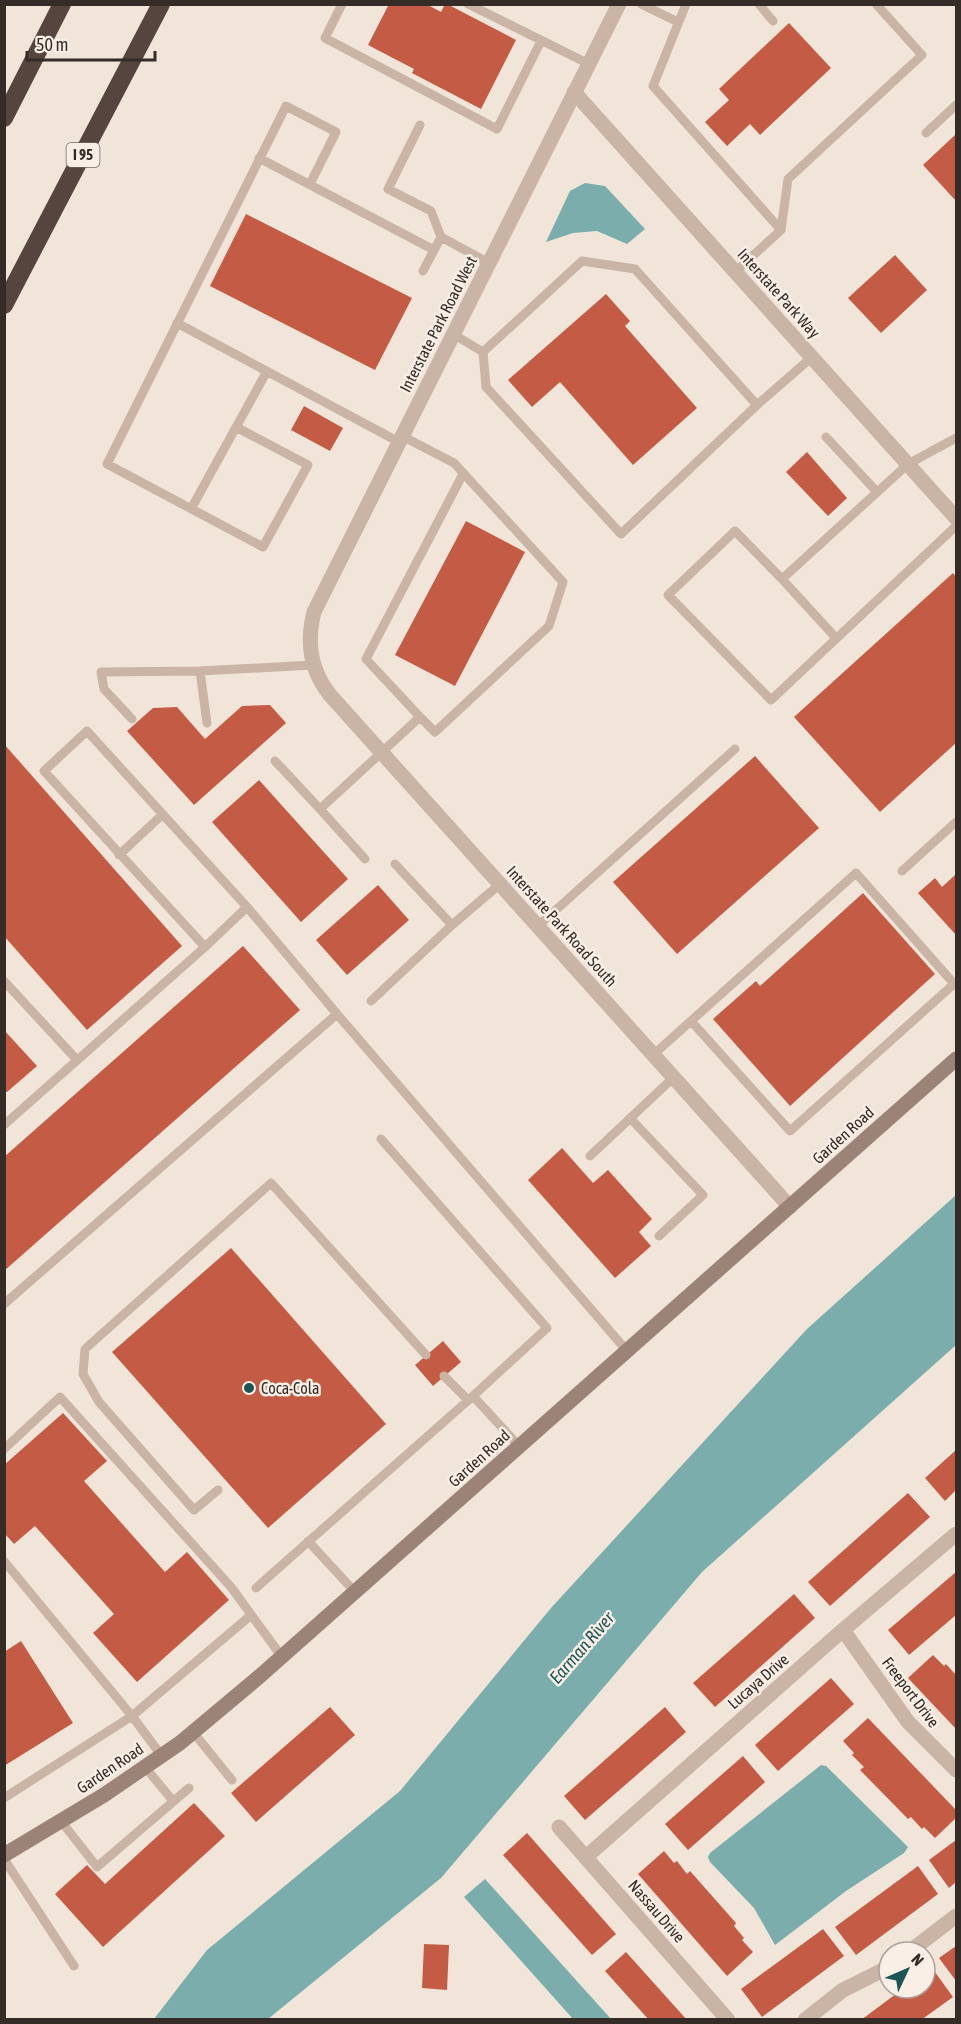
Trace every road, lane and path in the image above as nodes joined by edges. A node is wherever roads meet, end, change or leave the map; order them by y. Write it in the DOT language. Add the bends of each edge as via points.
graph roads {
  1 [pos="62,4"];
  2 [pos="161,4"];
  3 [pos="342,4"];
  4 [pos="468,4"];
  5 [pos="641,4"];
  6 [pos="686,4"];
  7 [pos="759,4"];
  8 [pos="876,4"];
  9 [pos="616,6"];
  10 [pos="773,21"];
  11 [pos="678,22"];
  12 [pos="541,41"];
  13 [pos="589,64"];
  14 [pos="574,92"];
  15 [pos="957,105"];
  16 [pos="4,118"];
  17 [pos="420,125"];
  18 [pos="926,133"];
  19 [pos="259,158"];
  20 [pos="310,184"];
  21 [pos="781,230"];
  22 [pos="441,237"];
  23 [pos="434,250"];
  24 [pos="489,263"];
  25 [pos="423,271"];
  26 [pos="735,272"];
  27 [pos="4,305"];
  28 [pos="177,323"];
  29 [pos="453,334"];
  30 [pos="483,352"];
  31 [pos="812,357"];
  32 [pos="267,371"];
  33 [pos="757,405"];
  34 [pos="236,427"];
  35 [pos="826,437"];
  36 [pos="401,439"];
  37 [pos="955,442"];
  38 [pos="908,464"];
  39 [pos="463,474"];
  40 [pos="877,492"];
  41 [pos="191,509"];
  42 [pos="957,518"];
  43 [pos="957,526"];
  44 [pos="782,579"];
  45 [pos="836,638"];
  46 [pos="313,665"];
  47 [pos="200,671"];
  48 [pos="420,717"];
  49 [pos="132,719"];
  50 [pos="207,723"];
  51 [pos="735,749"];
  52 [pos="382,753"];
  53 [pos="275,761"];
  54 [pos="320,809"];
  55 [pos="163,814"];
  56 [pos="957,822"];
  57 [pos="119,855"];
  58 [pos="365,859"];
  59 [pos="395,864"];
  60 [pos="902,872"];
  61 [pos="500,884"];
  62 [pos="248,908"];
  63 [pos="452,925"];
  64 [pos="538,926"];
  65 [pos="205,947"];
  66 [pos="4,981"];
  67 [pos="956,985"];
  68 [pos="371,1000"];
  69 [pos="337,1014"];
  70 [pos="691,1021"];
  71 [pos="653,1055"];
  72 [pos="957,1059"];
  73 [pos="77,1060"];
  74 [pos="674,1077"];
  75 [pos="630,1118"];
  76 [pos="4,1125"];
  77 [pos="381,1139"];
  78 [pos="590,1156"];
  79 [pos="790,1207"];
  80 [pos="659,1236"];
  81 [pos="4,1304"];
  82 [pos="627,1351"];
  83 [pos="426,1355"];
  84 [pos="444,1376"];
  85 [pos="471,1398"];
  86 [pos="519,1446"];
  87 [pos="4,1449"];
  88 [pos="218,1490"];
  89 [pos="957,1534"];
  90 [pos="308,1541"];
  91 [pos="4,1561"];
  92 [pos="256,1588"];
  93 [pos="355,1592"];
  94 [pos="250,1616"];
  95 [pos="843,1630"];
  96 [pos="282,1657"];
  97 [pos="132,1716"];
  98 [pos="193,1731"];
  99 [pos="161,1755"];
  100 [pos="145,1767"];
  101 [pos="957,1770"];
  102 [pos="232,1780"];
  103 [pos="189,1788"];
  104 [pos="4,1798"];
  105 [pos="173,1801"];
  106 [pos="61,1821"];
  107 [pos="559,1827"];
  108 [pos="4,1857"];
  109 [pos="585,1857"];
  110 [pos="957,1916"];
  111 [pos="925,1940"];
  112 [pos="74,1966"];
  113 [pos="877,1973"];
  114 [pos="728,2019"];
  115 [pos="805,2019"];
  1 -- 16 [label="highway"];
  2 -- 27 [label="highway, I 95"];
  3 -- 12 [label="lane" via="325,38 497,129"];
  4 -- 12 [label="lane"];
  5 -- 11 [label="lane"];
  6 -- 11 [label="lane"];
  7 -- 10 [label="lane"];
  8 -- 21 [label="lane" via="922,55 788,179"];
  9 -- 13 [label="street, Interstate Park Road West"];
  11 -- 21 [label="lane" via="653,86"];
  12 -- 13 [label="lane"];
  13 -- 14 [label="street, Interstate Park Road West"];
  14 -- 24 [label="street, Interstate Park Road West"];
  14 -- 26 [label="street, Interstate Park Way"];
  15 -- 18 [label="lane"];
  17 -- 22 [label="lane" via="388,189 431,211"];
  19 -- 20 [label="lane"];
  19 -- 20 [label="lane" via="286,106 336,132"];
  19 -- 28 [label="lane"];
  20 -- 23 [label="lane"];
  21 -- 26 [label="lane"];
  22 -- 23 [label="lane"];
  22 -- 24 [label="lane"];
  23 -- 25 [label="lane"];
  24 -- 29 [label="street, Interstate Park Road West"];
  26 -- 31 [label="street, Interstate Park Way"];
  28 -- 32 [label="lane"];
  28 -- 41 [label="lane" via="107,464"];
  29 -- 30 [label="lane"];
  29 -- 36 [label="street, Interstate Park Road West"];
  30 -- 33 [label="lane" via="582,261 635,269"];
  30 -- 33 [label="lane" via="486,387 621,534"];
  31 -- 33 [label="lane"];
  31 -- 38 [label="street, Interstate Park Way"];
  32 -- 34 [label="lane"];
  32 -- 36 [label="lane"];
  34 -- 41 [label="lane"];
  34 -- 41 [label="lane" via="308,465 263,547"];
  35 -- 40 [label="lane"];
  36 -- 39 [label="lane" via="454,463"];
  36 -- 46 [label="street, Interstate Park Road West" via="314,612 309,638"];
  37 -- 38 [label="lane"];
  38 -- 40 [label="lane"];
  38 -- 42 [label="street, Interstate Park Way"];
  39 -- 48 [label="lane" via="366,659"];
  39 -- 48 [label="lane" via="562,582 549,626 435,732"];
  40 -- 44 [label="lane"];
  43 -- 45 [label="lane"];
  44 -- 45 [label="lane"];
  44 -- 45 [label="lane" via="735,531 668,595 771,700"];
  46 -- 47 [label="lane"];
  46 -- 52 [label="street, Interstate Park Road South" via="322,686"];
  47 -- 49 [label="lane" via="101,672 104,689"];
  47 -- 50 [label="lane"];
  48 -- 52 [label="lane"];
  51 -- 64 [label="lane"];
  52 -- 54 [label="lane"];
  52 -- 61 [label="street, Interstate Park Road South"];
  53 -- 54 [label="lane"];
  54 -- 58 [label="lane"];
  55 -- 57 [label="lane"];
  55 -- 57 [label="lane" via="87,731 44,771"];
  55 -- 62 [label="lane"];
  56 -- 60 [label="lane"];
  57 -- 65 [label="lane"];
  59 -- 63 [label="lane"];
  61 -- 63 [label="lane"];
  61 -- 64 [label="street, Interstate Park Road South"];
  62 -- 65 [label="lane"];
  62 -- 69 [label="lane"];
  63 -- 68 [label="lane"];
  64 -- 71 [label="street, Interstate Park Road South"];
  65 -- 73 [label="lane"];
  66 -- 73 [label="lane"];
  67 -- 70 [label="lane" via="790,1131"];
  67 -- 70 [label="lane" via="856,873"];
  69 -- 81 [label="lane"];
  69 -- 82 [label="lane"];
  70 -- 71 [label="lane"];
  71 -- 74 [label="street, Interstate Park Road South"];
  72 -- 79 [label="street, Garden Road"];
  73 -- 76 [label="lane"];
  74 -- 75 [label="lane"];
  74 -- 79 [label="street, Interstate Park Road South"];
  75 -- 78 [label="lane"];
  75 -- 80 [label="lane" via="703,1195"];
  77 -- 85 [label="lane" via="547,1328"];
  79 -- 82 [label="street, Garden Road"];
  82 -- 86 [label="street, Garden Road"];
  83 -- 88 [label="lane" via="271,1183 85,1349 83,1374 99,1402 194,1510"];
  84 -- 85 [label="lane"];
  85 -- 86 [label="lane"];
  85 -- 90 [label="lane"];
  86 -- 93 [label="street, Garden Road"];
  87 -- 94 [label="lane" via="60,1397 231,1587"];
  89 -- 95 [label="street, Lucaya Drive"];
  90 -- 92 [label="lane"];
  90 -- 93 [label="lane"];
  91 -- 97 [label="lane"];
  93 -- 96 [label="street, Garden Road"];
  94 -- 96 [label="lane"];
  94 -- 97 [label="lane"];
  95 -- 101 [label="street, Freeport Drive" via="908,1722"];
  95 -- 109 [label="street, Lucaya Drive"];
  96 -- 98 [label="street, Garden Road"];
  97 -- 99 [label="lane"];
  97 -- 104 [label="lane"];
  98 -- 99 [label="street, Garden Road"];
  98 -- 102 [label="lane"];
  99 -- 100 [label="street, Garden Road"];
  100 -- 105 [label="lane"];
  100 -- 106 [label="street, Garden Road"];
  103 -- 105 [label="lane"];
  105 -- 106 [label="lane" via="96,1867"];
  106 -- 108 [label="street, Garden Road"];
  107 -- 109 [label="street, Nassau Drive"];
  108 -- 112 [label="lane"];
  109 -- 114 [label="street, Nassau Drive"];
  110 -- 111 [label="street"];
  113 -- 115 [label="street" via="843,1990"];
}
